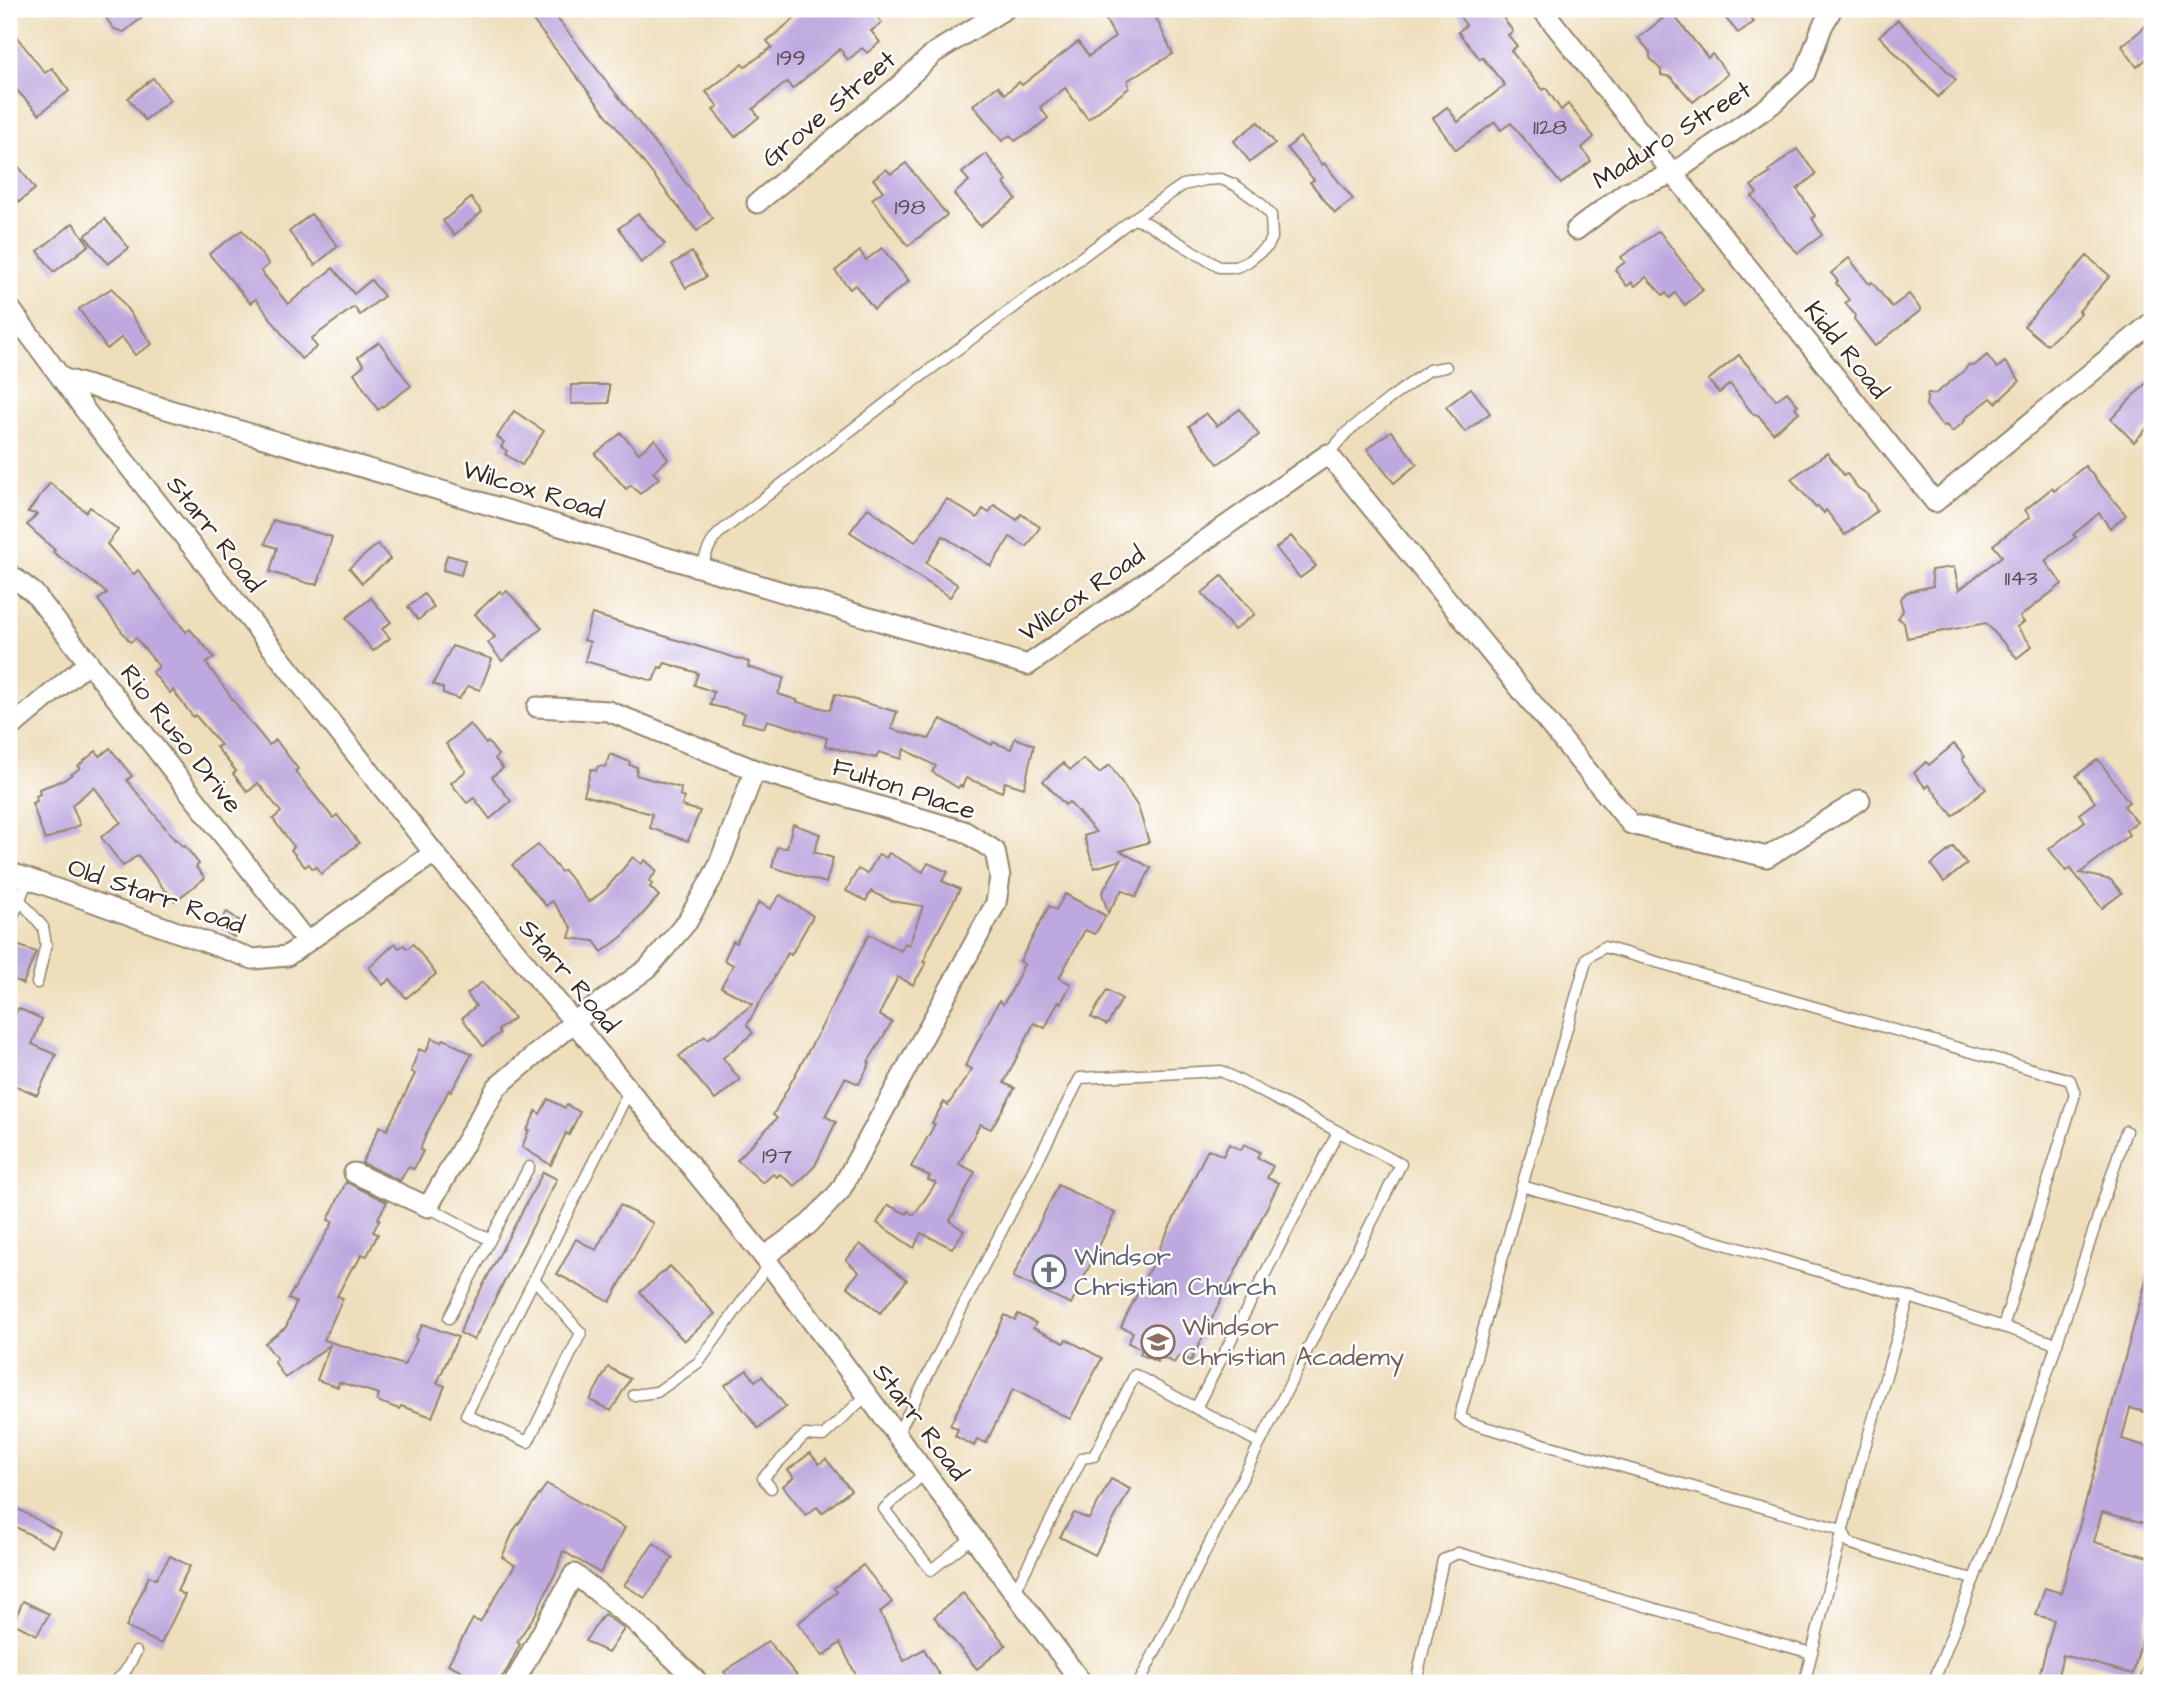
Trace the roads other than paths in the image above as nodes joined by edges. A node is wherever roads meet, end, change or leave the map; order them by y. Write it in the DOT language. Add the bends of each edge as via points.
graph roads {
  1 [pos="1005,9"];
  2 [pos="1542,9"];
  3 [pos="1832,9"];
  4 [pos="1672,174"];
  5 [pos="757,203"];
  6 [pos="1133,219"];
  7 [pos="1576,230"];
  8 [pos="9,307"];
  9 [pos="2152,321"];
  10 [pos="1446,367"];
  11 [pos="62,378"];
  12 [pos="1328,454"];
  13 [pos="701,568"];
  14 [pos="9,574"];
  15 [pos="88,663"];
  16 [pos="537,707"];
  17 [pos="16,723"];
  18 [pos="755,769"];
  19 [pos="1860,800"];
  20 [pos="433,853"];
  21 [pos="9,873"];
  22 [pos="28,879"];
  23 [pos="20,900"];
  24 [pos="11,922"];
  25 [pos="306,941"];
  26 [pos="37,983"];
  27 [pos="574,1022"];
  28 [pos="629,1090"];
  29 [pos="2126,1131"];
  30 [pos="1338,1132"];
  31 [pos="529,1167"];
  32 [pos="354,1173"];
  33 [pos="1522,1186"];
  34 [pos="428,1207"];
  35 [pos="490,1240"];
  36 [pos="766,1260"];
  37 [pos="534,1279"];
  38 [pos="1909,1297"];
  39 [pos="449,1318"];
  40 [pos="2003,1327"];
  41 [pos="2057,1344"];
  42 [pos="634,1395"];
  43 [pos="867,1395"];
  44 [pos="1196,1408"];
  45 [pos="897,1436"];
  46 [pos="1260,1443"];
  47 [pos="925,1473"];
  48 [pos="771,1488"];
  49 [pos="1842,1530"];
  50 [pos="973,1538"];
  51 [pos="1974,1579"];
  52 [pos="1014,1593"];
  53 [pos="136,1652"];
  54 [pos="1811,1653"];
  55 [pos="2152,1659"];
  56 [pos="114,1683"];
  57 [pos="514,1683"];
  58 [pos="699,1683"];
  59 [pos="1082,1683"];
  60 [pos="1139,1683"];
  61 [pos="1416,1683"];
  62 [pos="1806,1683"];
  63 [pos="1933,1683"];
  64 [pos="2145,1683"];
  1 -- 5 [label="street, Grove Street" via="934,53"];
  2 -- 4 [label="street, Kidd Road"];
  3 -- 4 [label="street, Maduro Street" via="1805,73 1772,104"];
  4 -- 7 [label="street, Maduro Street" via="1626,191"];
  4 -- 9 [label="street, Kidd Road" via="1935,502"];
  6 -- 6 [label="lane" via="1184,185 1221,179 1266,209 1272,238 1246,262 1219,267"];
  6 -- 13 [label="lane" via="719,533"];
  8 -- 11 [label="street, Starr Road"];
  10 -- 12 [label="lane" via="1429,370 1389,399"];
  11 -- 13 [label="street, Wilcox Road"];
  11 -- 20 [label="street, Starr Road"];
  12 -- 13 [label="street, Wilcox Road" via="1028,665"];
  12 -- 19 [label="street" via="1631,824 1767,857"];
  14 -- 15 [label="street, Rio Ruso Drive" via="34,593"];
  15 -- 17 [label="street"];
  15 -- 25 [label="street, Rio Ruso Drive"];
  16 -- 18 [label="street, Fulton Place" via="608,711"];
  18 -- 27 [label="street" via="717,869 687,922 648,968"];
  18 -- 36 [label="street, Fulton Place" via="964,831 995,851 1000,877 996,903 840,1191 810,1224"];
  20 -- 25 [label="street"];
  20 -- 27 [label="street, Starr Road"];
  21 -- 22 [label="street, Old Starr Road"];
  22 -- 23 [label="lane"];
  22 -- 25 [label="street, Old Starr Road" via="253,959 287,956"];
  23 -- 24 [label="lane"];
  23 -- 26 [label="lane" via="43,927 46,944"];
  27 -- 28 [label="street, Starr Road"];
  27 -- 34 [label="street" via="497,1087"];
  28 -- 36 [label="street, Starr Road"];
  28 -- 37 [label="lane"];
  29 -- 41 [label="lane"];
  30 -- 44 [label="lane"];
  30 -- 45 [label="lane" via="1221,1071 1080,1078"];
  30 -- 46 [label="lane" via="1401,1164"];
  31 -- 35 [label="lane"];
  32 -- 34 [label="street"];
  33 -- 38 [label="lane"];
  33 -- 40 [label="lane" via="1587,958 1604,947 2070,1080 2075,1094"];
  33 -- 49 [label="lane" via="1460,1416 1467,1422"];
  34 -- 35 [label="lane"];
  35 -- 39 [label="lane"];
  36 -- 42 [label="lane" via="699,1362 657,1392"];
  36 -- 43 [label="street, Starr Road"];
  37 -- 37 [label="lane" via="466,1415 528,1442 581,1333"];
  38 -- 40 [label="lane"];
  38 -- 49 [label="lane"];
  40 -- 41 [label="lane"];
  41 -- 51 [label="lane"];
  43 -- 45 [label="street, Starr Road"];
  43 -- 48 [label="lane" via="823,1436 805,1436 763,1478"];
  44 -- 46 [label="lane"];
  44 -- 52 [label="lane" via="1135,1375 1094,1456 1082,1458"];
  45 -- 47 [label="street, Starr Road"];
  46 -- 60 [label="lane"];
  47 -- 50 [label="street, Starr Road"];
  47 -- 50 [label="lane" via="884,1509 931,1570"];
  49 -- 51 [label="lane" via="1849,1543"];
  49 -- 54 [label="lane"];
  50 -- 52 [label="street, Starr Road"];
  51 -- 63 [label="lane"];
  52 -- 59 [label="street, Starr Road"];
  53 -- 56 [label="lane"];
  54 -- 61 [label="lane" via="1458,1553 1443,1560"];
  54 -- 62 [label="lane"];
  55 -- 64 [label="lane"];
  57 -- 58 [label="street" via="574,1574 634,1620"];
}
